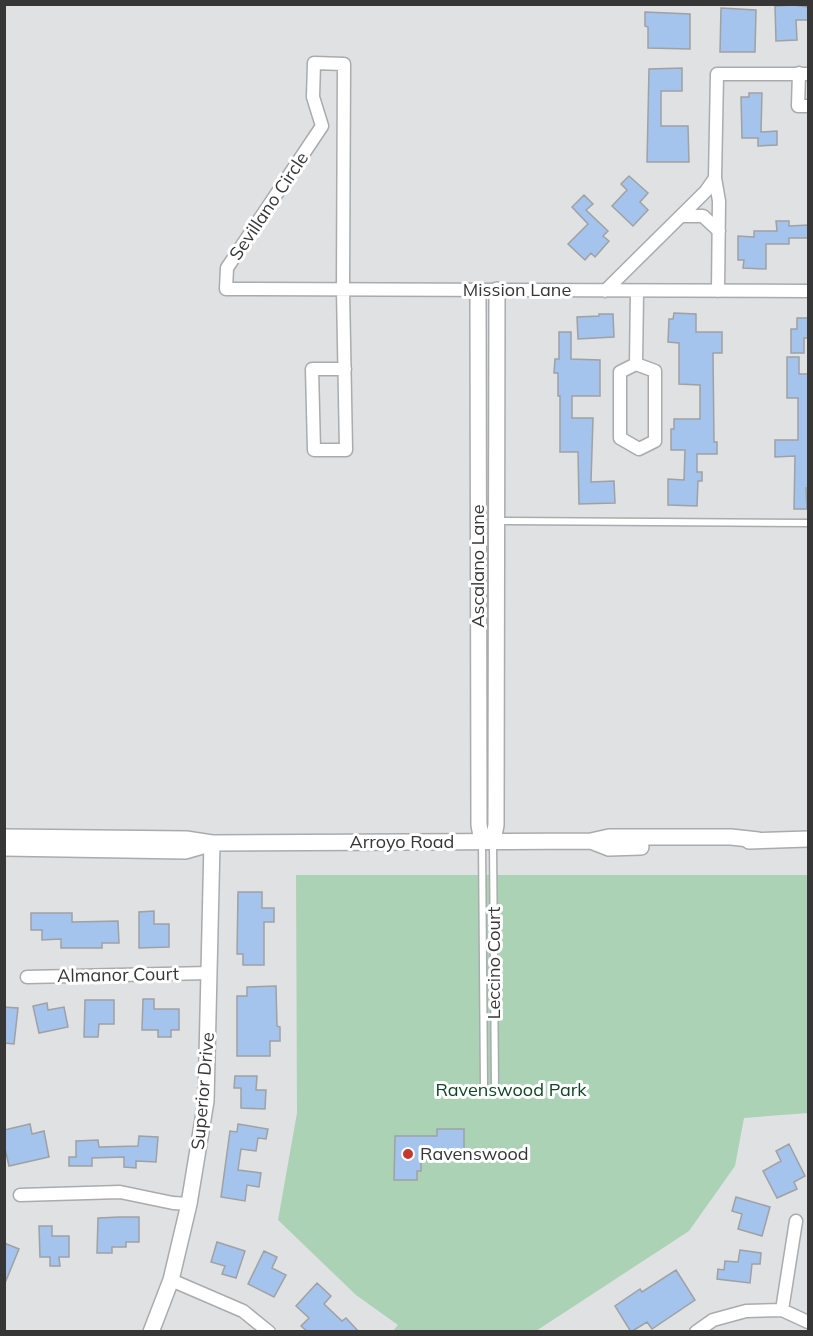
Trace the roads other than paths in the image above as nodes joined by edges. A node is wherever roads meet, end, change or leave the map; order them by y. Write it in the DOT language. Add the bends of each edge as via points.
graph roads {
  1 [pos="804,74"];
  2 [pos="808,106"];
  3 [pos="322,126"];
  4 [pos="344,136"];
  5 [pos="715,177"];
  6 [pos="681,216"];
  7 [pos="718,231"];
  8 [pos="226,289"];
  9 [pos="343,290"];
  10 [pos="478,290"];
  11 [pos="497,290"];
  12 [pos="605,291"];
  13 [pos="637,291"];
  14 [pos="718,291"];
  15 [pos="808,291"];
  16 [pos="636,364"];
  17 [pos="345,369"];
  18 [pos="496,521"];
  19 [pos="808,523"];
  20 [pos="4,837"];
  21 [pos="808,838"];
  22 [pos="488,841"];
  23 [pos="212,843"];
  24 [pos="4,848"];
  25 [pos="210,973"];
  26 [pos="27,977"];
  27 [pos="484,1086"];
  28 [pos="495,1086"];
  29 [pos="20,1195"];
  30 [pos="189,1204"];
  31 [pos="796,1221"];
  32 [pos="171,1280"];
  33 [pos="782,1310"];
  34 [pos="808,1322"];
  35 [pos="151,1332"];
  36 [pos="269,1332"];
  37 [pos="696,1332"];
  1 -- 2 [label="street" via="798,106"];
  1 -- 5 [label="street" via="717,74"];
  3 -- 4 [label="street"];
  3 -- 4 [label="street" via="313,97 314,63 344,64"];
  3 -- 8 [label="street, Sevillano Circle" via="227,268"];
  4 -- 9 [label="street"];
  5 -- 6 [label="street"];
  5 -- 7 [label="street"];
  6 -- 7 [label="street" via="703,216"];
  6 -- 12 [label="street"];
  7 -- 14 [label="street"];
  8 -- 9 [label="street, Mission Lane"];
  9 -- 10 [label="street, Mission Lane"];
  9 -- 17 [label="street"];
  10 -- 11 [label="street, Mission Lane"];
  10 -- 22 [label="street, Ascalano Lane" via="479,825"];
  11 -- 12 [label="street, Mission Lane"];
  11 -- 18 [label="street, Ascalano Lane"];
  12 -- 13 [label="street, Mission Lane"];
  13 -- 14 [label="street, Mission Lane"];
  13 -- 16 [label="street"];
  14 -- 15 [label="street, Mission Lane"];
  16 -- 16 [label="street" via="620,372 620,438 639,449 655,441 655,371"];
  17 -- 17 [label="street" via="312,369 314,450 346,450"];
  18 -- 19 [label="lane"];
  18 -- 22 [label="street, Ascalano Lane" via="496,825"];
  20 -- 23 [label="street, Arroyo Road" via="186,839"];
  21 -- 22 [label="street, Arroyo Road"];
  22 -- 23 [label="street, Arroyo Road"];
  22 -- 27 [label="lane, Leccino Court"];
  22 -- 28 [label="lane, Leccino Court"];
  23 -- 24 [label="street, Arroyo Road" via="185,851"];
  23 -- 25 [label="street, Superior Drive"];
  25 -- 26 [label="street, Almanor Court"];
  25 -- 30 [label="street, Superior Drive" via="206,1101"];
  29 -- 30 [label="street" via="120,1192"];
  30 -- 32 [label="street, Superior Drive"];
  31 -- 33 [label="street"];
  32 -- 35 [label="street, Superior Drive"];
  32 -- 36 [label="street" via="243,1311"];
  33 -- 34 [label="street"];
  33 -- 37 [label="street" via="746,1311 713,1320"];
}
